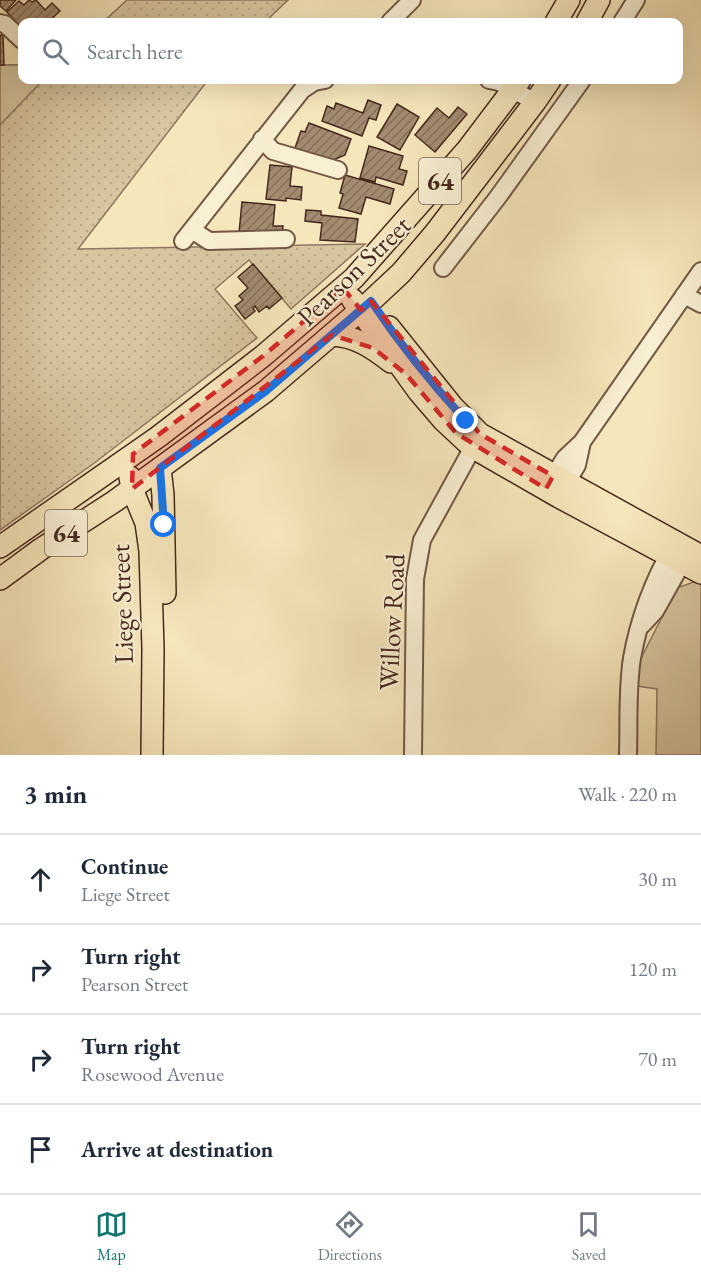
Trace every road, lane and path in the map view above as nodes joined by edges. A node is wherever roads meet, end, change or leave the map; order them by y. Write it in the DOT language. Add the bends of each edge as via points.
graph roads {
  1 [pos="412,0"];
  2 [pos="569,0"];
  3 [pos="598,0"];
  4 [pos="636,0"];
  5 [pos="394,18"];
  6 [pos="558,18"];
  7 [pos="589,18"];
  8 [pos="625,18"];
  9 [pos="0,23"];
  10 [pos="18,36"];
  11 [pos="311,84"];
  12 [pos="547,84"];
  13 [pos="579,84"];
  14 [pos="517,85"];
  15 [pos="535,102"];
  16 [pos="262,140"];
  17 [pos="338,171"];
  18 [pos="286,239"];
  19 [pos="443,268"];
  20 [pos="701,271"];
  21 [pos="349,283"];
  22 [pos="684,295"];
  23 [pos="701,304"];
  24 [pos="366,306"];
  25 [pos="332,335"];
  26 [pos="406,374"];
  27 [pos="476,440"];
  28 [pos="133,454"];
  29 [pos="160,468"];
  30 [pos="556,486"];
  31 [pos="132,489"];
  32 [pos="0,547"];
  33 [pos="683,553"];
  34 [pos="701,573"];
  35 [pos="0,579"];
  36 [pos="152,755"];
  37 [pos="164,755"];
  38 [pos="413,755"];
  39 [pos="628,755"];
  1 -- 5 [label="street"];
  2 -- 6 [label="main road"];
  3 -- 7 [label="main road"];
  4 -- 8 [label="street"];
  9 -- 10 [label="street"];
  11 -- 16 [label="street"];
  12 -- 15 [label="main road, Pearson Street / 64"];
  13 -- 19 [label="street"];
  14 -- 15 [label="street"];
  14 -- 21 [label="main road, Pearson Street / 64" via="467,150"];
  15 -- 24 [label="main road, Pearson Street / 64" via="435,233"];
  16 -- 17 [label="street" via="273,151"];
  16 -- 18 [label="street" via="188,236 210,241"];
  20 -- 22 [label="street"];
  21 -- 24 [label="main road"];
  21 -- 28 [label="main road, Pearson Street / 64" via="263,356"];
  22 -- 23 [label="street"];
  22 -- 30 [label="street" via="582,441 565,458"];
  24 -- 25 [label="main road, Pearson Street / 64"];
  24 -- 26 [label="main road"];
  24 -- 27 [label="main road" via="384,321"];
  25 -- 26 [label="main road" via="361,341"];
  25 -- 29 [label="main road, Pearson Street / 64" via="266,391"];
  26 -- 27 [label="main road" via="443,420"];
  27 -- 30 [label="main road"];
  27 -- 38 [label="street, Willow Road" via="422,540 415,579"];
  28 -- 31 [label="main road, Liege Street"];
  28 -- 32 [label="main road, 64"];
  29 -- 31 [label="main road, 64"];
  29 -- 37 [label="main road, Liege Street" via="165,555"];
  30 -- 33 [label="main road"];
  31 -- 35 [label="main road, 64"];
  31 -- 36 [label="main road, Liege Street" via="146,523 150,551"];
  33 -- 34 [label="main road"];
  33 -- 39 [label="street" via="655,611 641,626 632,657"];
}
